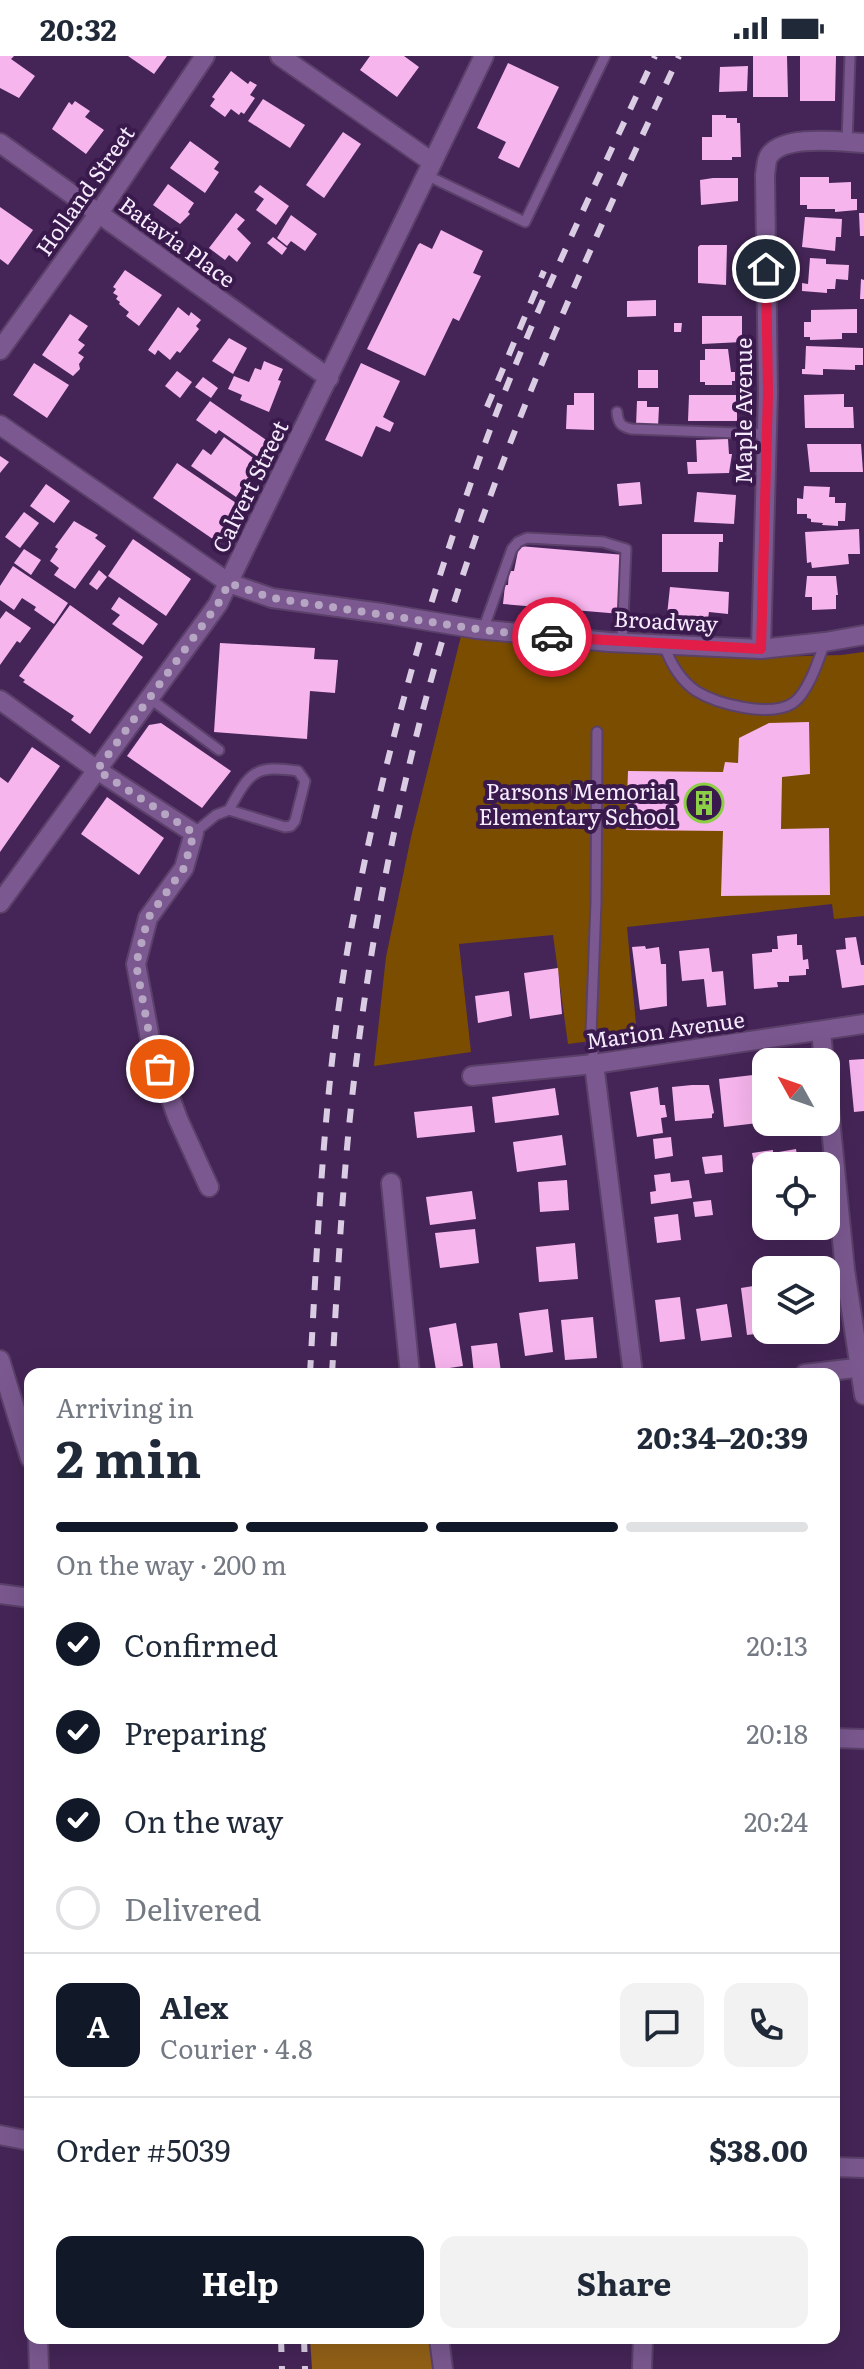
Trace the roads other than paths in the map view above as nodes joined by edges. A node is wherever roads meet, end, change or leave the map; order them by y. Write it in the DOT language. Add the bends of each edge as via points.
graph roads {
  1 [pos="205,56"];
  2 [pos="280,56"];
  3 [pos="484,56"];
  4 [pos="605,56"];
  5 [pos="850,56"];
  6 [pos="0,143"];
  7 [pos="856,143"];
  8 [pos="429,169"];
  9 [pos="99,213"];
  10 [pos="0,350"];
  11 [pos="329,378"];
  12 [pos="617,412"];
  13 [pos="0,425"];
  14 [pos="767,434"];
  15 [pos="229,583"];
  16 [pos="480,629"];
  17 [pos="864,635"];
  18 [pos="825,642"];
  19 [pos="622,643"];
  20 [pos="664,645"];
  21 [pos="761,649"];
  22 [pos="149,698"];
  23 [pos="0,700"];
  24 [pos="597,732"];
  25 [pos="219,750"];
  26 [pos="97,770"];
  27 [pos="229,810"];
  28 [pos="194,833"];
  29 [pos="2,896"];
  30 [pos="864,1024"];
  31 [pos="821,1031"];
  32 [pos="823,1048"];
  33 [pos="594,1064"];
  34 [pos="472,1076"];
  35 [pos="832,1136"];
  36 [pos="391,1183"];
  37 [pos="209,1187"];
  38 [pos="0,1360"];
  39 [pos="862,1367"];
  40 [pos="409,1368"];
  41 [pos="632,1368"];
  42 [pos="840,1370"];
  43 [pos="864,1395"];
  44 [pos="24,1438"];
  45 [pos="0,1594"];
  46 [pos="24,1597"];
  47 [pos="840,1738"];
  48 [pos="864,1739"];
  49 [pos="0,2135"];
  50 [pos="24,2140"];
  51 [pos="840,2167"];
  52 [pos="864,2168"];
  53 [pos="38,2344"];
  54 [pos="440,2344"];
  55 [pos="643,2344"];
  56 [pos="39,2369"];
  57 [pos="443,2369"];
  58 [pos="642,2369"];
  1 -- 9 [label="street, Holland Street"];
  2 -- 8 [label="street"];
  3 -- 8 [label="street, Calvert Street"];
  4 -- 8 [label="lane" via="525,222"];
  5 -- 7 [label="lane"];
  6 -- 9 [label="street, Batavia Place"];
  7 -- 14 [label="street, Maple Avenue" via="795,142 768,156"];
  8 -- 11 [label="street, Calvert Street"];
  9 -- 10 [label="street, Holland Street"];
  9 -- 11 [label="street, Batavia Place"];
  11 -- 15 [label="street, Calvert Street"];
  12 -- 14 [label="lane" via="618,421 632,429"];
  13 -- 15 [label="street, Broadway"];
  14 -- 21 [label="street, Maple Avenue"];
  15 -- 16 [label="street, Broadway, bridge" via="272,598"];
  15 -- 22 [label="street, Calvert Street"];
  16 -- 19 [label="street, Broadway"];
  16 -- 19 [label="lane" via="518,542 603,542 626,549"];
  17 -- 18 [label="street, Broadway"];
  18 -- 20 [label="lane" via="794,703 767,711 728,704 695,690 671,664"];
  18 -- 21 [label="street, Broadway"];
  19 -- 20 [label="street, Broadway"];
  20 -- 21 [label="street, Broadway"];
  22 -- 25 [label="lane"];
  22 -- 26 [label="street, Calvert Street"];
  23 -- 26 [label="street"];
  24 -- 33 [label="lane"];
  26 -- 28 [label="street"];
  26 -- 29 [label="street, Calvert Street"];
  27 -- 27 [label="lane" via="291,826 303,775 269,767 258,771"];
  27 -- 28 [label="lane"];
  28 -- 37 [label="street" via="184,868 148,918 136,964 151,1044"];
  30 -- 31 [label="street, Marion Avenue"];
  31 -- 32 [label="street"];
  31 -- 33 [label="street, Marion Avenue"];
  33 -- 34 [label="street, Marion Avenue"];
  33 -- 41 [label="street"];
  35 -- 39 [label="street" via="845,1270"];
  36 -- 40 [label="street"];
  38 -- 44 [label="street"];
  39 -- 42 [label="street"];
  39 -- 43 [label="street"];
  45 -- 46 [label="street"];
  47 -- 48 [label="street"];
  49 -- 50 [label="street"];
  51 -- 52 [label="street"];
  53 -- 56 [label="street"];
  54 -- 57 [label="street"];
  55 -- 58 [label="street"];
}
